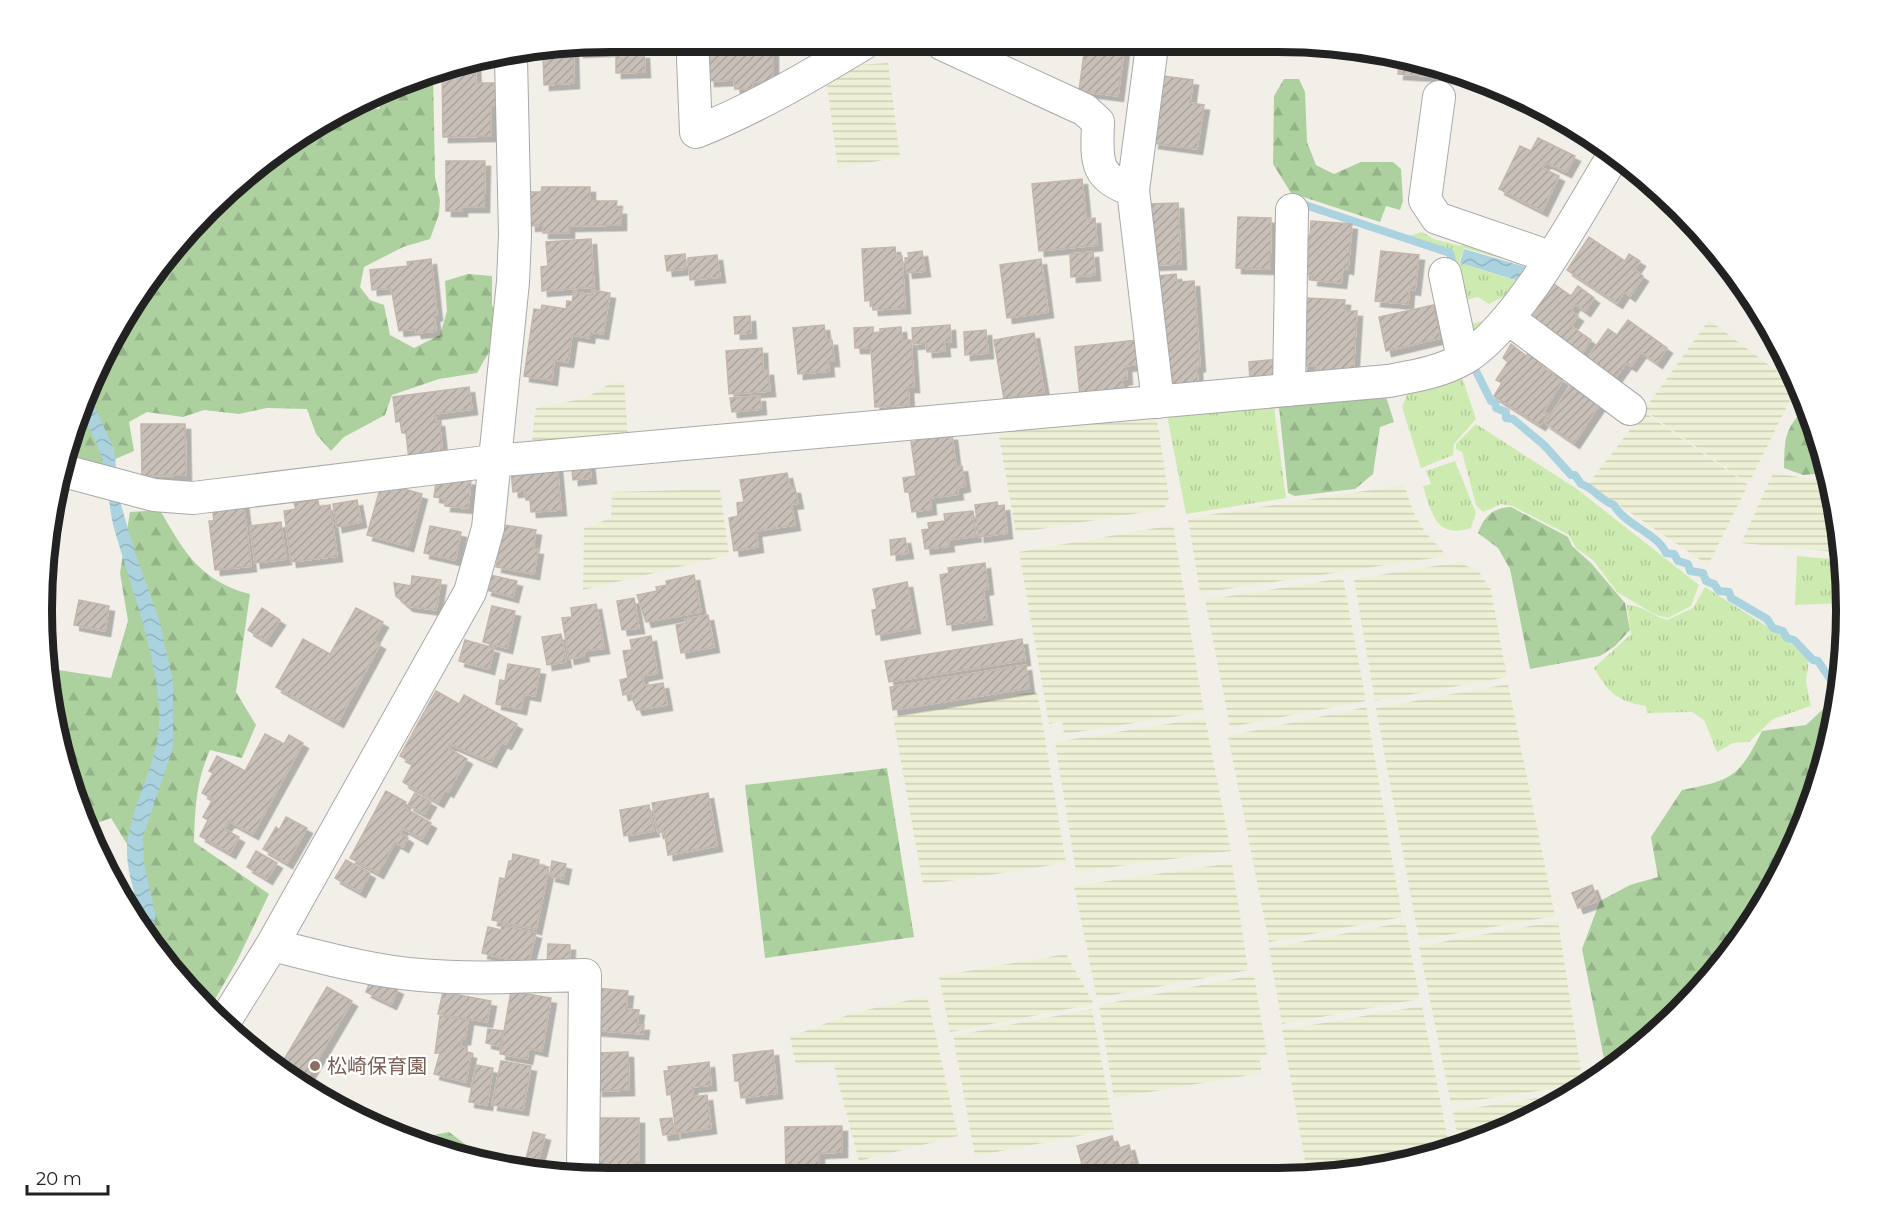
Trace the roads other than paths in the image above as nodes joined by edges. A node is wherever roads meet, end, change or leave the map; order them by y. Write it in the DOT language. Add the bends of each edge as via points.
graph roads {
  1 [pos="850,52"];
  2 [pos="959,52"];
  3 [pos="1151,52"];
  4 [pos="693,59"];
  5 [pos="511,61"];
  6 [pos="1439,97"];
  7 [pos="1612,165"];
  8 [pos="1133,190"];
  9 [pos="1292,210"];
  10 [pos="1550,257"];
  11 [pos="1445,274"];
  12 [pos="1509,319"];
  13 [pos="1463,359"];
  14 [pos="1289,390"];
  15 [pos="1158,402"];
  16 [pos="1630,409"];
  17 [pos="494,461"];
  18 [pos="70,473"];
  19 [pos="272,945"];
  20 [pos="229,1017"];
  21 [pos="583,1167"];
  1 -- 4 [label="street" via="720,123 696,132"];
  2 -- 8 [label="street" via="1085,110 1098,122 1097,152 1103,174 1115,184"];
  3 -- 8 [label="street"];
  5 -- 17 [label="street" via="514,258"];
  6 -- 10 [label="street" via="1425,200 1429,208 1437,218"];
  7 -- 10 [label="street"];
  8 -- 15 [label="street"];
  9 -- 14 [label="street"];
  10 -- 12 [label="street"];
  11 -- 13 [label="street"];
  12 -- 13 [label="street" via="1478,350"];
  12 -- 16 [label="street"];
  13 -- 14 [label="street" via="1435,372 1388,381"];
  14 -- 15 [label="street"];
  15 -- 17 [label="street"];
  17 -- 18 [label="street" via="193,498 154,495"];
  17 -- 19 [label="street" via="488,528 470,592"];
  19 -- 20 [label="street"];
  19 -- 21 [label="street" via="356,966 419,975 585,975"];
}
